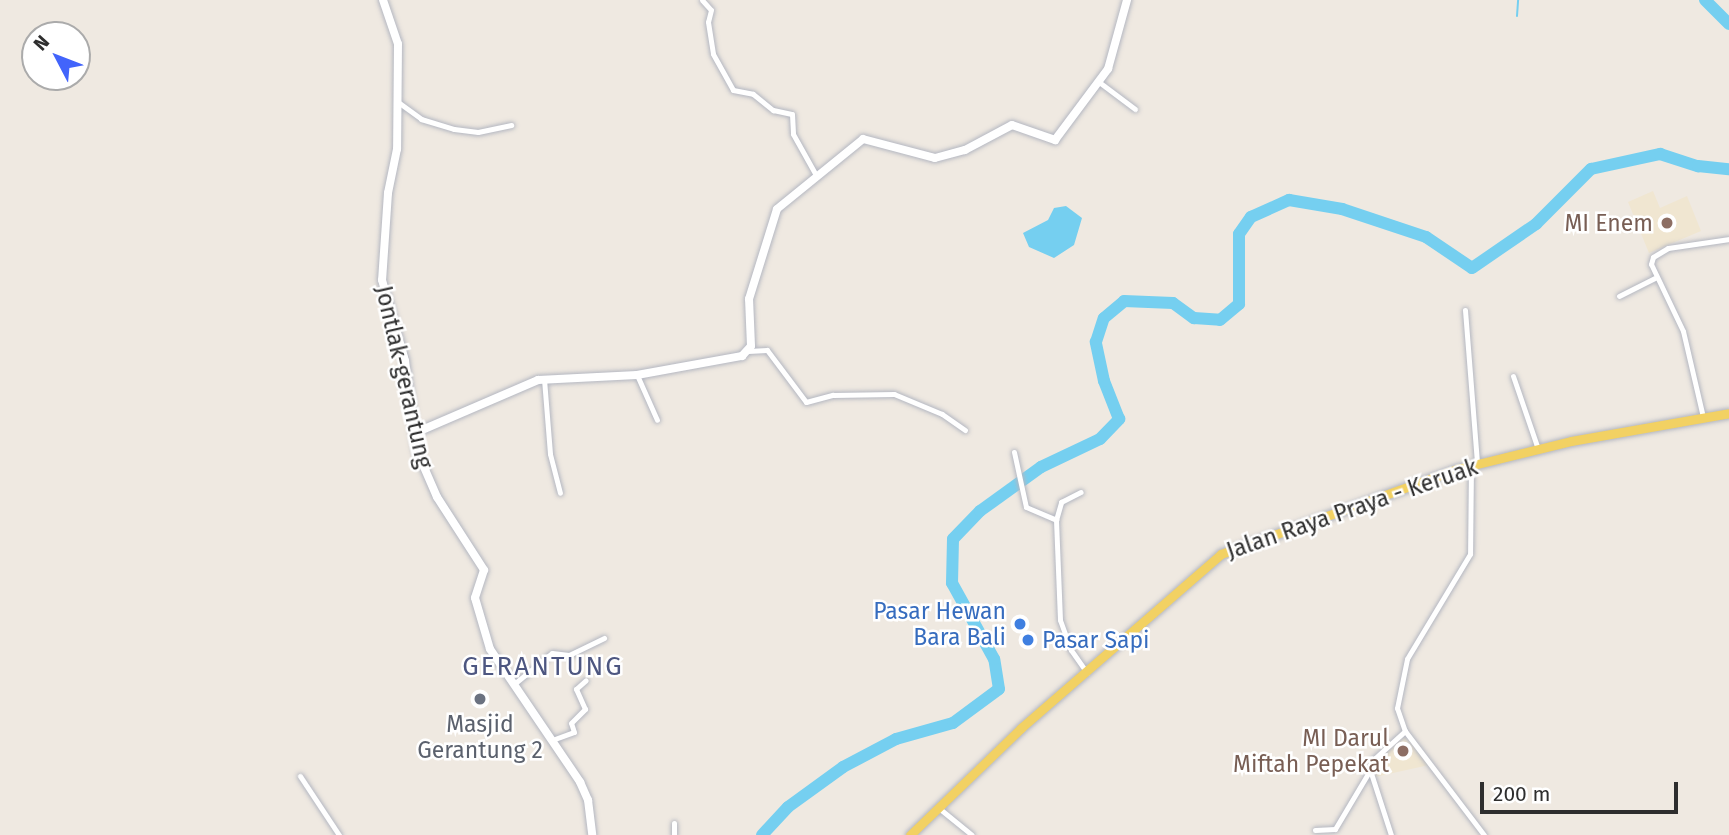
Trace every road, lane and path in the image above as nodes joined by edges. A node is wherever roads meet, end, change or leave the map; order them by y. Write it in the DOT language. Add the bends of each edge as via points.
graph roads {
  1 [pos="383,0"];
  2 [pos="702,0"];
  3 [pos="1127,0"];
  4 [pos="1099,82"];
  5 [pos="396,100"];
  6 [pos="1135,109"];
  7 [pos="511,125"];
  8 [pos="817,177"];
  9 [pos="1729,239"];
  10 [pos="1655,278"];
  11 [pos="1619,296"];
  12 [pos="1465,310"];
  13 [pos="748,351"];
  14 [pos="637,375"];
  15 [pos="1513,376"];
  16 [pos="544,379"];
  17 [pos="1729,413"];
  18 [pos="1703,417"];
  19 [pos="657,420"];
  20 [pos="965,430"];
  21 [pos="415,433"];
  22 [pos="1538,449"];
  23 [pos="1014,452"];
  24 [pos="1474,465"];
  25 [pos="1080,492"];
  26 [pos="560,493"];
  27 [pos="1056,520"];
  28 [pos="604,638"];
  29 [pos="1087,673"];
  30 [pos="586,680"];
  31 [pos="514,684"];
  32 [pos="1405,731"];
  33 [pos="552,740"];
  34 [pos="1370,770"];
  35 [pos="300,776"];
  36 [pos="940,809"];
  37 [pos="674,823"];
  38 [pos="1315,830"];
  39 [pos="339,835"];
  40 [pos="592,835"];
  41 [pos="674,835"];
  42 [pos="910,835"];
  43 [pos="972,835"];
  44 [pos="1391,835"];
  45 [pos="1484,835"];
  1 -- 5 [label="street, Jontlak-gerantung" via="397,36"];
  2 -- 8 [label="street" via="712,11 708,22 713,54 733,90 753,94 774,110 792,114 793,134"];
  3 -- 4 [label="street" via="1118,46"];
  4 -- 6 [label="street"];
  4 -- 8 [label="street" via="1055,140 1016,124 965,150 935,158 863,139"];
  5 -- 7 [label="street" via="421,119 454,129 478,132"];
  5 -- 21 [label="street, Jontlak-gerantung" via="397,149 388,193 382,280 405,361"];
  8 -- 13 [label="street" via="772,217 763,264 749,299"];
  9 -- 10 [label="street" via="1668,248 1653,257"];
  10 -- 11 [label="street"];
  10 -- 18 [label="street" via="1683,331"];
  12 -- 24 [label="street"];
  13 -- 14 [label="street" via="736,359"];
  13 -- 20 [label="street" via="767,350 806,402 833,395 894,394 942,414"];
  14 -- 16 [label="street"];
  14 -- 19 [label="street"];
  15 -- 22 [label="street"];
  16 -- 21 [label="street"];
  16 -- 26 [label="street" via="550,454"];
  17 -- 18 [label="main road, Jalan Raya Praya - Keruak"];
  18 -- 22 [label="main road, Jalan Raya Praya - Keruak"];
  21 -- 31 [label="street, Jontlak-gerantung" via="429,481 482,566 475,598 481,622 494,658"];
  22 -- 24 [label="main road, Jalan Raya Praya - Keruak"];
  23 -- 27 [label="street" via="1026,507"];
  24 -- 29 [label="main road, Jalan Raya Praya - Keruak" via="1221,554"];
  24 -- 32 [label="street" via="1470,554 1435,607 1401,674 1397,708"];
  25 -- 27 [label="street" via="1061,502"];
  27 -- 29 [label="street" via="1060,620 1067,643"];
  28 -- 31 [label="street" via="569,655 552,653"];
  29 -- 36 [label="main road, Jalan Raya Praya - Keruak" via="1011,738"];
  30 -- 33 [label="street" via="576,688 585,709 571,723 574,731"];
  31 -- 33 [label="street, Jontlak-gerantung"];
  32 -- 34 [label="street" via="1374,759"];
  32 -- 45 [label="street"];
  33 -- 40 [label="street, Jontlak-gerantung" via="588,800"];
  34 -- 38 [label="street" via="1335,829"];
  34 -- 44 [label="street"];
  35 -- 39 [label="street"];
  36 -- 42 [label="main road, Jalan Raya Praya - Keruak"];
  36 -- 43 [label="street"];
  37 -- 41 [label="street"];
}
